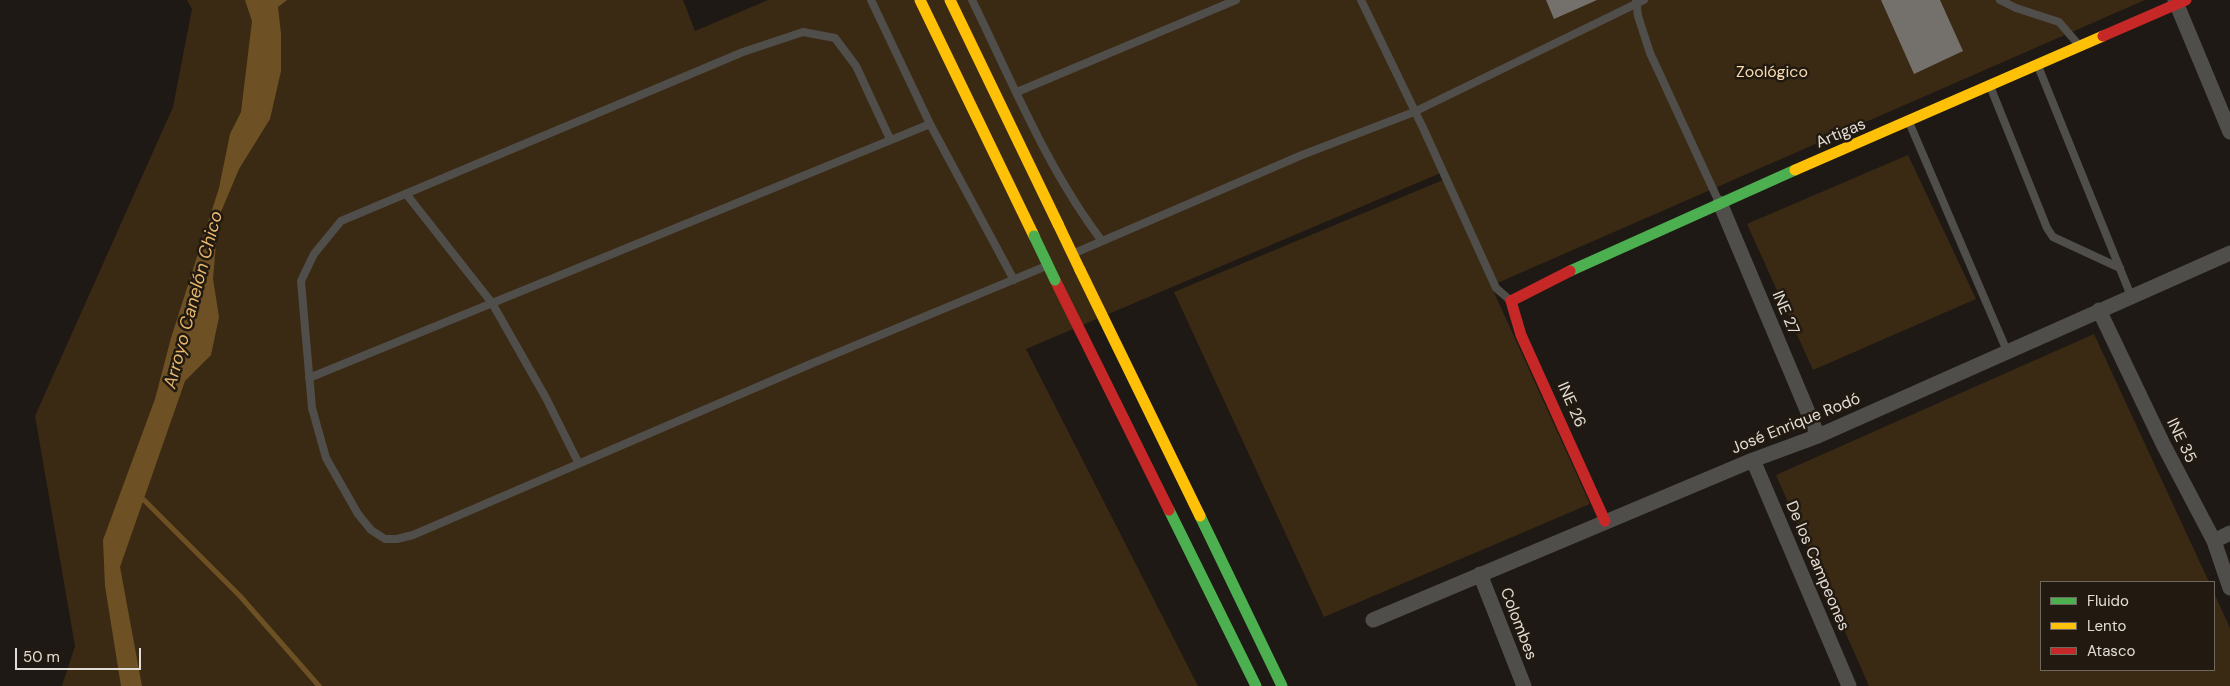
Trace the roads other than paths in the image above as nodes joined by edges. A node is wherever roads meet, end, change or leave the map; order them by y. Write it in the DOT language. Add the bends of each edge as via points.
graph roads {
  1 [pos="871,0"];
  2 [pos="920,0"];
  3 [pos="950,0"];
  4 [pos="972,0"];
  5 [pos="1236,0"];
  6 [pos="1361,0"];
  7 [pos="2000,0"];
  8 [pos="1639,1"];
  9 [pos="2179,1"];
  10 [pos="2080,47"];
  11 [pos="2038,65"];
  12 [pos="1990,86"];
  13 [pos="1018,92"];
  14 [pos="1414,112"];
  15 [pos="1910,122"];
  16 [pos="930,124"];
  17 [pos="2230,132"];
  18 [pos="890,139"];
  19 [pos="407,195"];
  20 [pos="1720,203"];
  21 [pos="1102,241"];
  22 [pos="2230,253"];
  23 [pos="1067,257"];
  24 [pos="1058,260"];
  25 [pos="2120,268"];
  26 [pos="1014,280"];
  27 [pos="2131,296"];
  28 [pos="1511,301"];
  29 [pos="492,303"];
  30 [pos="2099,310"];
  31 [pos="2007,351"];
  32 [pos="309,378"];
  33 [pos="1818,436"];
  34 [pos="1753,460"];
  35 [pos="578,462"];
  36 [pos="1605,521"];
  37 [pos="2230,533"];
  38 [pos="2214,540"];
  39 [pos="1480,574"];
  40 [pos="2230,588"];
  41 [pos="1373,620"];
  42 [pos="1256,686"];
  43 [pos="1282,686"];
  44 [pos="1524,686"];
  45 [pos="1849,686"];
  1 -- 16 [label="lane"];
  2 -- 42 [label="main road, bridge"];
  3 -- 43 [label="main road, bridge"];
  4 -- 13 [label="lane"];
  5 -- 13 [label="lane"];
  6 -- 14 [label="lane"];
  7 -- 10 [label="lane" via="2059,22"];
  8 -- 14 [label="lane"];
  8 -- 20 [label="lane" via="1638,16 1650,53"];
  9 -- 10 [label="main road, Artigas"];
  9 -- 17 [label="street"];
  10 -- 11 [label="main road, Artigas"];
  11 -- 12 [label="main road, Artigas"];
  11 -- 25 [label="lane"];
  12 -- 15 [label="main road, Artigas"];
  12 -- 25 [label="lane" via="2047,228 2054,237"];
  13 -- 21 [label="lane" via="1060,176"];
  14 -- 21 [label="lane" via="1302,155"];
  14 -- 28 [label="lane" via="1496,288"];
  15 -- 20 [label="main road, Artigas"];
  15 -- 31 [label="lane"];
  16 -- 18 [label="lane"];
  16 -- 26 [label="lane"];
  18 -- 19 [label="lane" via="856,66 835,38 803,32 743,52"];
  18 -- 29 [label="lane"];
  19 -- 29 [label="lane"];
  19 -- 32 [label="lane" via="341,221 314,254 302,281"];
  20 -- 28 [label="main road, Artigas" via="1537,286"];
  20 -- 33 [label="street, INE 27"];
  21 -- 23 [label="lane"];
  22 -- 27 [label="street, José Enrique Rodó"];
  24 -- 26 [label="lane"];
  25 -- 27 [label="lane"];
  26 -- 35 [label="lane"];
  27 -- 30 [label="street, José Enrique Rodó"];
  28 -- 36 [label="main road, INE 26" via="1521,335"];
  29 -- 32 [label="lane"];
  29 -- 35 [label="lane"];
  30 -- 31 [label="street, José Enrique Rodó"];
  30 -- 38 [label="street, INE 35" via="2163,444"];
  31 -- 33 [label="street, José Enrique Rodó"];
  32 -- 35 [label="lane" via="312,408 326,458 358,514 371,530 385,539 397,540 413,535"];
  33 -- 34 [label="street, José Enrique Rodó"];
  34 -- 36 [label="street, José Enrique Rodó"];
  34 -- 45 [label="street, De los Campeones"];
  36 -- 39 [label="street, José Enrique Rodó"];
  37 -- 38 [label="street"];
  38 -- 40 [label="street, INE 35"];
  39 -- 41 [label="street, José Enrique Rodó"];
  39 -- 44 [label="street, Colombes"];
}
